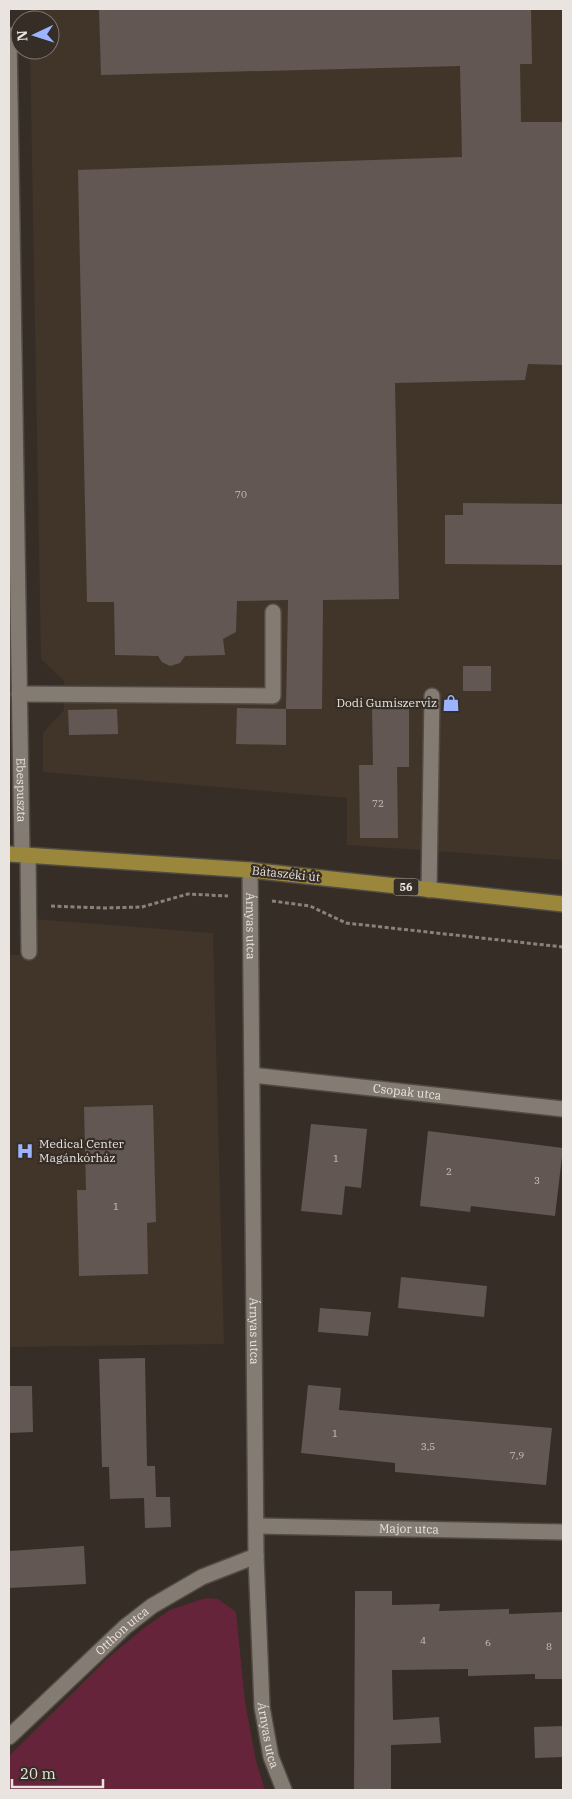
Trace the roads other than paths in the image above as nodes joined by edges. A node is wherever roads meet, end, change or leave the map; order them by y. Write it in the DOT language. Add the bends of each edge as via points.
graph roads {
  1 [pos="9,35"];
  2 [pos="273,612"];
  3 [pos="19,694"];
  4 [pos="432,696"];
  5 [pos="14,745"];
  6 [pos="20,855"];
  7 [pos="250,870"];
  8 [pos="429,890"];
  9 [pos="563,904"];
  10 [pos="29,952"];
  11 [pos="252,1075"];
  12 [pos="563,1109"];
  13 [pos="257,1526"];
  14 [pos="563,1532"];
  15 [pos="256,1556"];
  16 [pos="9,1737"];
  17 [pos="284,1790"];
  1 -- 3 [label="street, Ebespuszta"];
  2 -- 3 [label="street" via="273,696"];
  3 -- 5 [label="street, Ebespuszta"];
  4 -- 8 [label="street"];
  5 -- 6 [label="street, Ebespuszta"];
  6 -- 7 [label="main road, Bátaszéki út / 56"];
  6 -- 10 [label="street, Ebespuszta" via="29,905"];
  7 -- 8 [label="main road, Bátaszéki út / 56"];
  7 -- 11 [label="street, Árnyas utca"];
  8 -- 9 [label="main road, Bátaszéki út / 56"];
  11 -- 12 [label="street, Csopak utca"];
  11 -- 13 [label="street, Árnyas utca"];
  13 -- 14 [label="street, Major utca"];
  13 -- 15 [label="street, Árnyas utca"];
  15 -- 16 [label="street, Otthon utca" via="202,1577 152,1606 125,1627"];
  15 -- 17 [label="street, Árnyas utca" via="262,1707 270,1757"];
}
